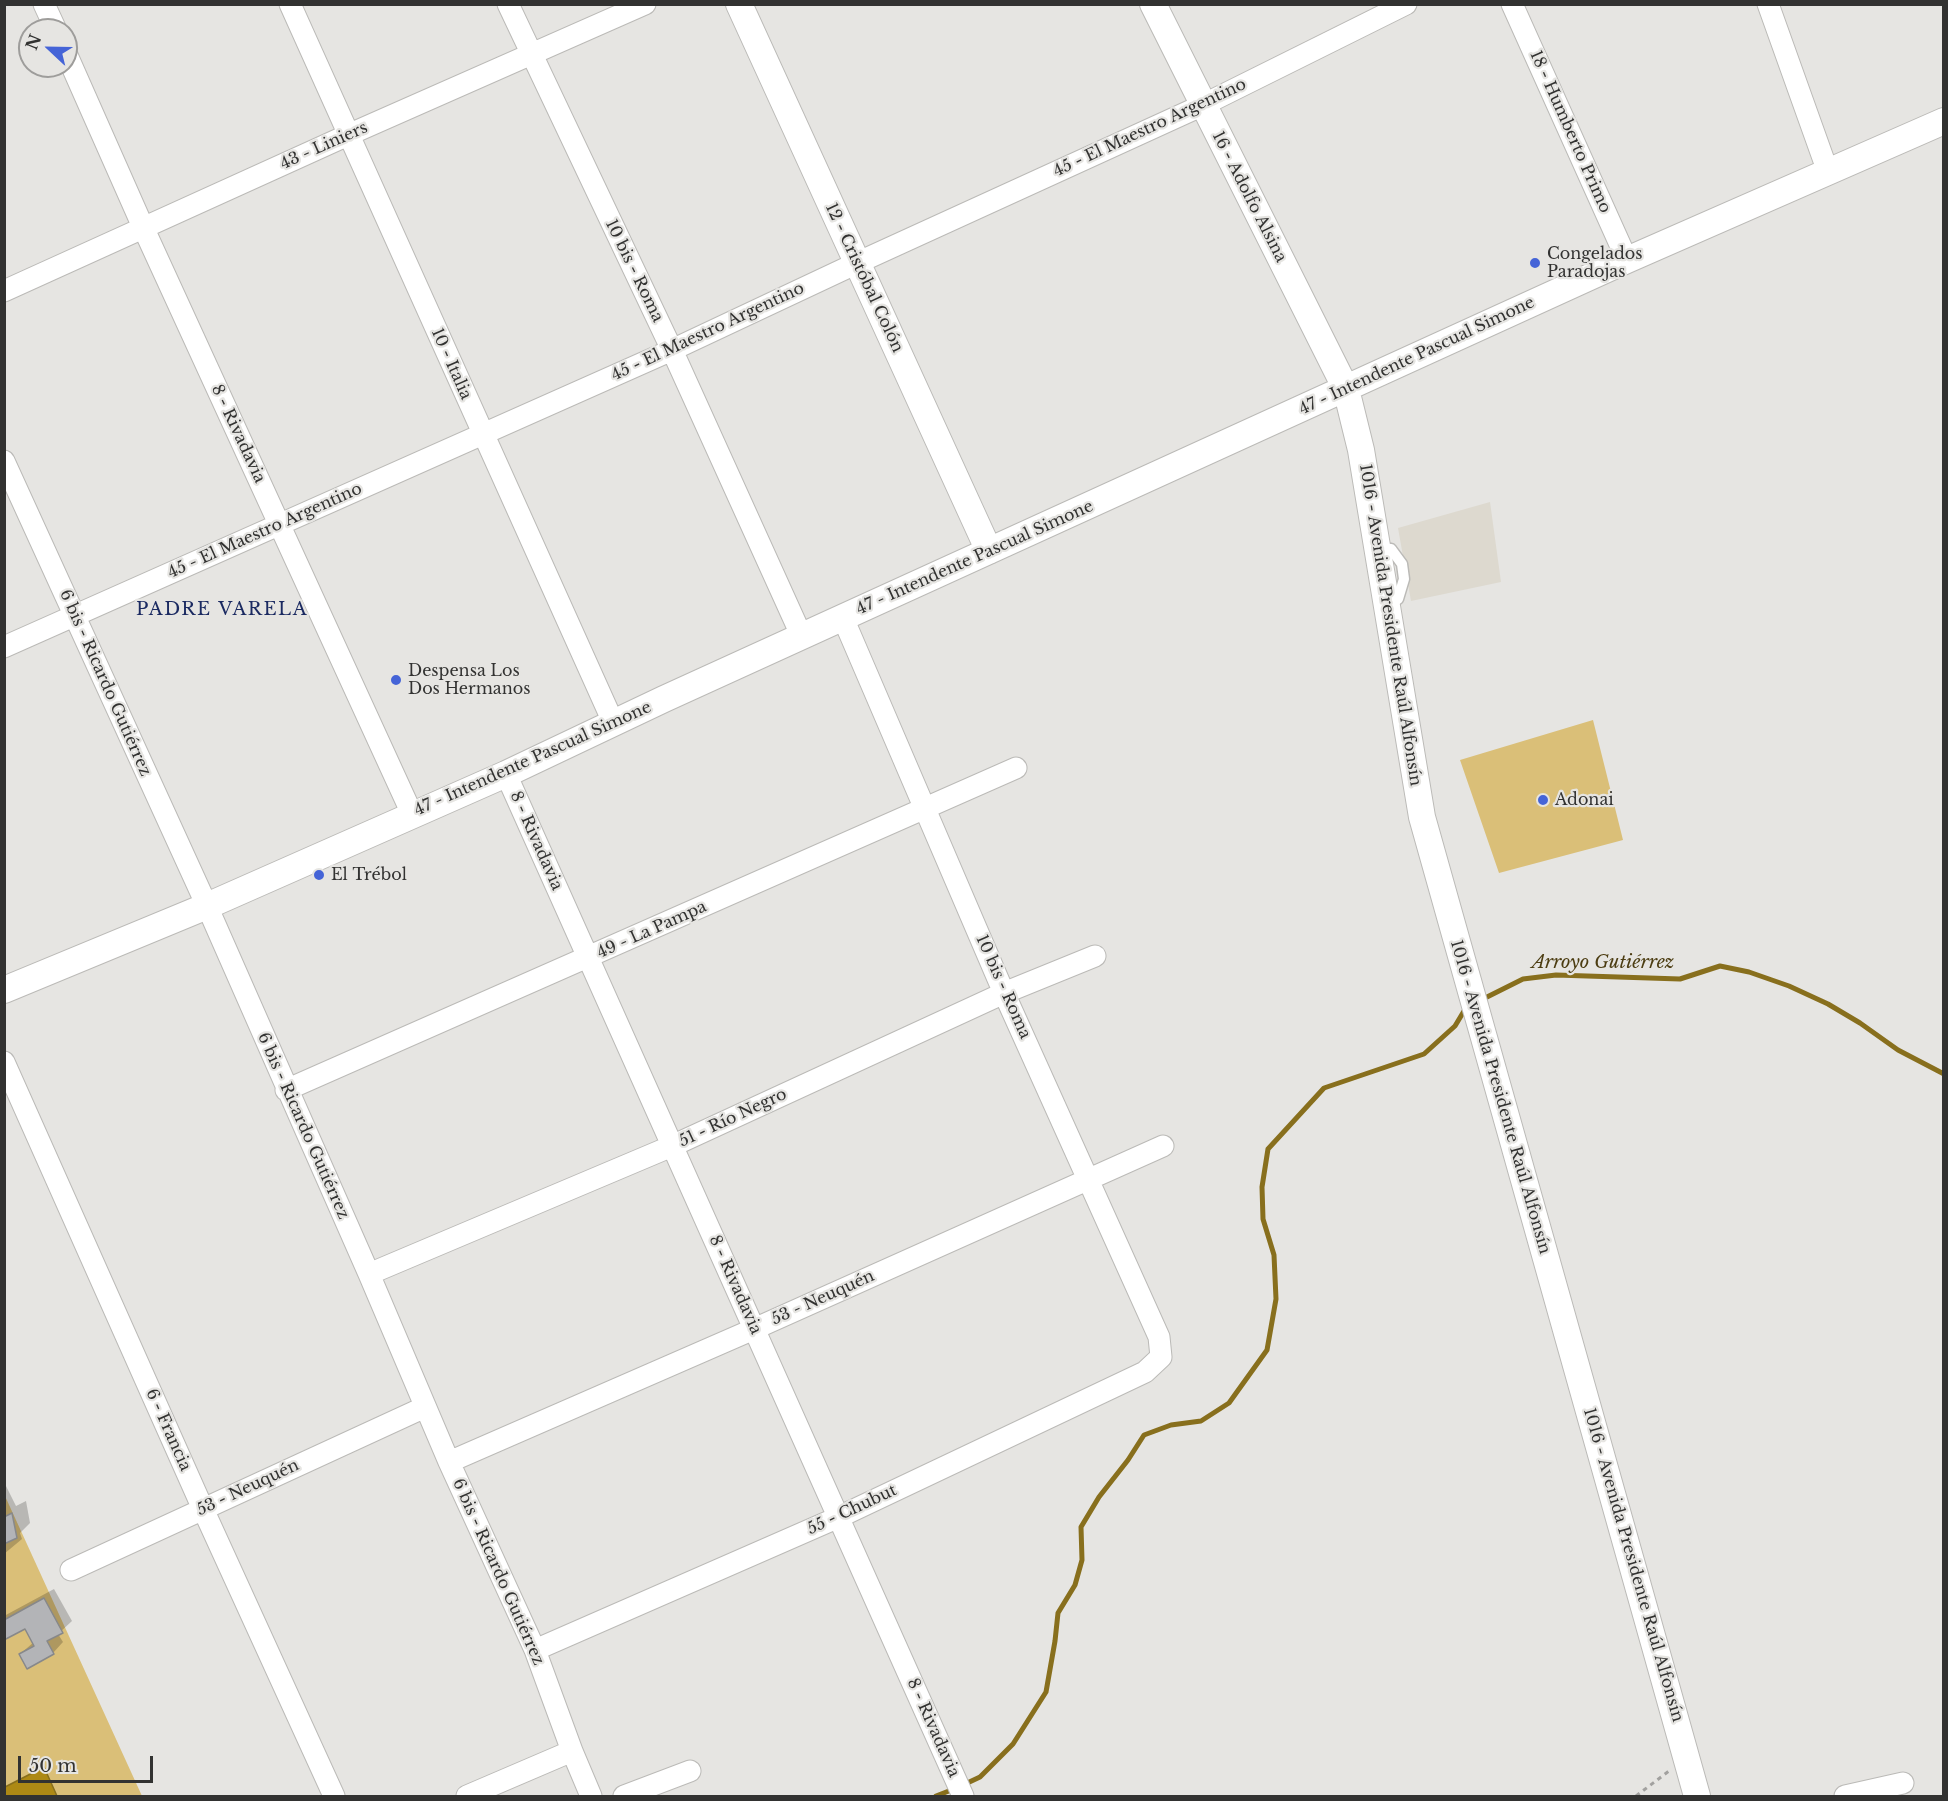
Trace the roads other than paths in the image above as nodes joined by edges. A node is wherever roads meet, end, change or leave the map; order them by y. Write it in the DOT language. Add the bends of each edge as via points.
graph roads {
  1 [pos="44,4"];
  2 [pos="290,4"];
  3 [pos="508,4"];
  4 [pos="645,4"];
  5 [pos="739,4"];
  6 [pos="1153,4"];
  7 [pos="1406,4"];
  8 [pos="1512,4"];
  9 [pos="1768,4"];
  10 [pos="50,18"];
  11 [pos="531,55"];
  12 [pos="77,78"];
  13 [pos="1203,105"];
  14 [pos="1944,121"];
  15 [pos="348,135"];
  16 [pos="1828,172"];
  17 [pos="143,227"];
  18 [pos="1627,260"];
  19 [pos="857,262"];
  20 [pos="4,291"];
  21 [pos="672,350"];
  22 [pos="1346,389"];
  23 [pos="482,433"];
  24 [pos="4,461"];
  25 [pos="280,525"];
  26 [pos="988,551"];
  27 [pos="75,615"];
  28 [pos="843,618"];
  29 [pos="802,637"];
  30 [pos="4,647"];
  31 [pos="613,723"];
  32 [pos="1016,768"];
  33 [pos="506,774"];
  34 [pos="926,807"];
  35 [pos="412,814"];
  36 [pos="207,906"];
  37 [pos="1095,956"];
  38 [pos="588,958"];
  39 [pos="4,990"];
  40 [pos="1004,993"];
  41 [pos="4,1062"];
  42 [pos="286,1090"];
  43 [pos="672,1146"];
  44 [pos="1163,1146"];
  45 [pos="1089,1179"];
  46 [pos="369,1274"];
  47 [pos="754,1329"];
  48 [pos="1161,1357"];
  49 [pos="425,1407"];
  50 [pos="449,1462"];
  51 [pos="203,1509"];
  52 [pos="838,1516"];
  53 [pos="71,1570"];
  54 [pos="535,1650"];
  55 [pos="572,1751"];
  56 [pos="690,1771"];
  57 [pos="1903,1783"];
  58 [pos="334,1797"];
  59 [pos="467,1797"];
  60 [pos="591,1797"];
  61 [pos="624,1797"];
  62 [pos="963,1797"];
  63 [pos="1697,1797"];
  64 [pos="1845,1797"];
  1 -- 10 [label="street"];
  2 -- 15 [label="street, 10 - Italia"];
  3 -- 11 [label="street, 10 bis - Roma"];
  4 -- 11 [label="street, 43 - Liniers"];
  5 -- 19 [label="street, 12 - Cristóbal Colón"];
  6 -- 13 [label="street, 16 - Adolfo Alsina"];
  7 -- 13 [label="street, 45 - El Maestro Argentino"];
  8 -- 18 [label="street, 18 - Humberto Primo"];
  9 -- 16 [label="street"];
  11 -- 15 [label="street, 43 - Liniers"];
  11 -- 21 [label="street, 10 bis - Roma"];
  12 -- 17 [label="street, 8 - Rivadavia"];
  13 -- 19 [label="street, 45 - El Maestro Argentino"];
  13 -- 22 [label="street, 16 - Adolfo Alsina"];
  14 -- 16 [label="street, 47 - Intendente Pascual Simone"];
  15 -- 17 [label="street, 43 - Liniers"];
  15 -- 23 [label="street, 10 - Italia"];
  16 -- 18 [label="street, 47 - Intendente Pascual Simone"];
  17 -- 20 [label="street, 43 - Liniers"];
  17 -- 25 [label="street, 8 - Rivadavia"];
  18 -- 22 [label="street, 47 - Intendente Pascual Simone"];
  19 -- 21 [label="street, 45 - El Maestro Argentino"];
  19 -- 26 [label="street, 12 - Cristóbal Colón"];
  21 -- 23 [label="street, 45 - El Maestro Argentino"];
  21 -- 29 [label="street, 10 bis - Roma"];
  22 -- 26 [label="street, 47 - Intendente Pascual Simone"];
  22 -- 63 [label="street, 1016 - Avenida Presidente Raúl Alfonsín" via="1361,450 1422,817"];
  23 -- 25 [label="street, 45 - El Maestro Argentino"];
  23 -- 31 [label="street, 10 - Italia"];
  24 -- 27 [label="street, 6 bis - Ricardo Gutiérrez"];
  25 -- 27 [label="street, 45 - El Maestro Argentino"];
  25 -- 35 [label="street, 8 - Rivadavia"];
  26 -- 28 [label="street, 47 - Intendente Pascual Simone"];
  27 -- 30 [label="street, 45 - El Maestro Argentino"];
  27 -- 36 [label="street, 6 bis - Ricardo Gutiérrez"];
  28 -- 29 [label="street, 47 - Intendente Pascual Simone"];
  28 -- 34 [label="street, 10 bis - Roma"];
  29 -- 31 [label="street, 47 - Intendente Pascual Simone"];
  31 -- 33 [label="street, 47 - Intendente Pascual Simone"];
  32 -- 34 [label="street, 49 - La Pampa"];
  33 -- 35 [label="street, 47 - Intendente Pascual Simone"];
  33 -- 38 [label="street, 8 - Rivadavia"];
  34 -- 38 [label="street, 49 - La Pampa"];
  34 -- 40 [label="street, 10 bis - Roma"];
  35 -- 36 [label="street, 47 - Intendente Pascual Simone"];
  36 -- 39 [label="street, 47 - Intendente Pascual Simone"];
  36 -- 42 [label="street, 6 bis - Ricardo Gutiérrez"];
  37 -- 40 [label="street, 51 - Río Negro"];
  38 -- 42 [label="street, 49 - La Pampa"];
  38 -- 43 [label="street, 8 - Rivadavia"];
  40 -- 43 [label="street, 51 - Río Negro"];
  40 -- 45 [label="street, 10 bis - Roma"];
  41 -- 51 [label="street, 6 - Francia"];
  42 -- 46 [label="street, 6 bis - Ricardo Gutiérrez"];
  43 -- 46 [label="street, 51 - Río Negro"];
  43 -- 47 [label="street, 8 - Rivadavia"];
  44 -- 45 [label="street, 53 - Neuquén"];
  45 -- 47 [label="street, 53 - Neuquén"];
  45 -- 48 [label="street, 10 bis - Roma" via="1159,1337"];
  46 -- 49 [label="street, 6 bis - Ricardo Gutiérrez"];
  47 -- 50 [label="street, 53 - Neuquén"];
  47 -- 52 [label="street, 8 - Rivadavia"];
  48 -- 52 [label="street, 55 - Chubut" via="1145,1372"];
  49 -- 50 [label="street, 6 bis - Ricardo Gutiérrez"];
  49 -- 51 [label="street, 53 - Neuquén"];
  50 -- 54 [label="street, 6 bis - Ricardo Gutiérrez"];
  51 -- 53 [label="street, 53 - Neuquén"];
  51 -- 58 [label="street, 6 - Francia"];
  52 -- 54 [label="street, 55 - Chubut"];
  52 -- 62 [label="street, 8 - Rivadavia"];
  54 -- 55 [label="street, 6 bis - Ricardo Gutiérrez"];
  55 -- 59 [label="street"];
  55 -- 60 [label="street, 6 bis - Ricardo Gutiérrez"];
  56 -- 61 [label="street"];
  57 -- 64 [label="street"];
}
